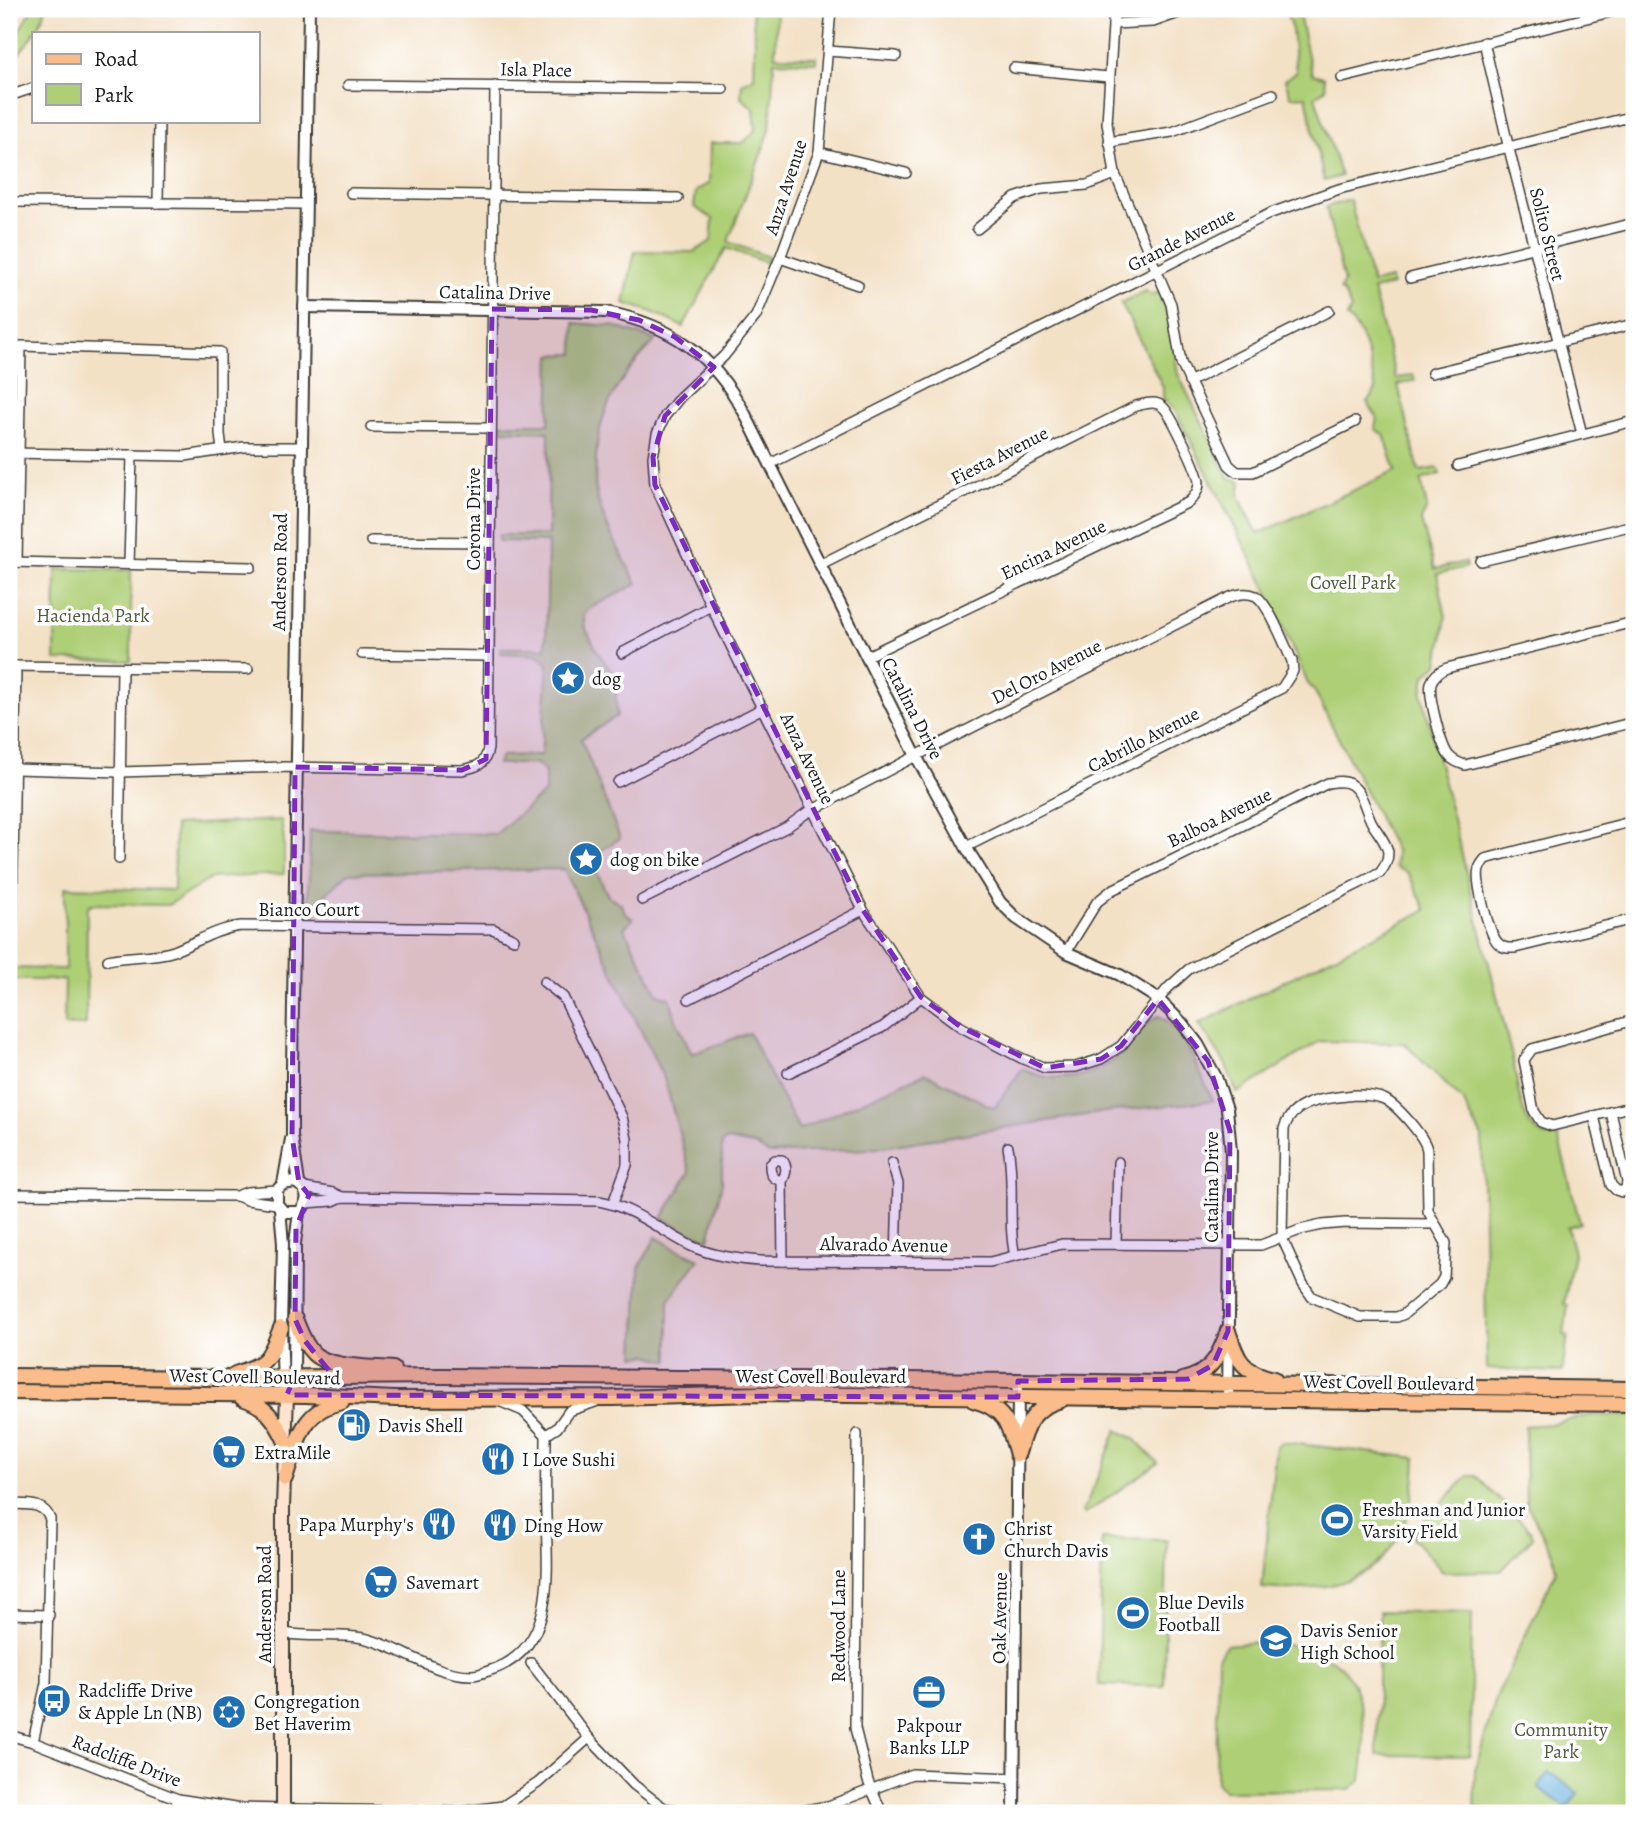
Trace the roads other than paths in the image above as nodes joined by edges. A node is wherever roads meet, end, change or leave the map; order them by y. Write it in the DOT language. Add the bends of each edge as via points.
graph roads {
  1 [pos="309,9"];
  2 [pos="831,9"];
  3 [pos="1114,9"];
  4 [pos="1190,9"];
  5 [pos="1623,9"];
  6 [pos="1114,24"];
  7 [pos="1484,42"];
  8 [pos="828,51"];
  9 [pos="896,56"];
  10 [pos="1014,68"];
  11 [pos="1108,77"];
  12 [pos="1342,78"];
  13 [pos="348,85"];
  14 [pos="495,86"];
  15 [pos="32,88"];
  16 [pos="723,89"];
  17 [pos="1273,93"];
  18 [pos="9,96"];
  19 [pos="1634,117"];
  20 [pos="159,122"];
  21 [pos="1109,142"];
  22 [pos="1508,149"];
  23 [pos="819,152"];
  24 [pos="906,173"];
  25 [pos="1115,174"];
  26 [pos="351,193"];
  27 [pos="493,196"];
  28 [pos="678,198"];
  29 [pos="9,202"];
  30 [pos="158,203"];
  31 [pos="305,204"];
  32 [pos="1634,223"];
  33 [pos="977,229"];
  34 [pos="1534,248"];
  35 [pos="780,258"];
  36 [pos="1157,271"];
  37 [pos="1410,278"];
  38 [pos="858,285"];
  39 [pos="304,307"];
  40 [pos="492,309"];
  41 [pos="1329,311"];
  42 [pos="1634,324"];
  43 [pos="1558,342"];
  44 [pos="714,367"];
  45 [pos="1432,373"];
  46 [pos="1189,382"];
  47 [pos="1634,421"];
  48 [pos="1356,422"];
  49 [pos="371,427"];
  50 [pos="491,428"];
  51 [pos="1582,435"];
  52 [pos="1181,438"];
  53 [pos="301,447"];
  54 [pos="222,450"];
  55 [pos="14,453"];
  56 [pos="132,455"];
  57 [pos="770,464"];
  58 [pos="1458,466"];
  59 [pos="1634,525"];
  60 [pos="371,541"];
  61 [pos="490,542"];
  62 [pos="1481,561"];
  63 [pos="13,562"];
  64 [pos="129,564"];
  65 [pos="821,564"];
  66 [pos="251,567"];
  67 [pos="711,606"];
  68 [pos="1634,622"];
  69 [pos="1279,636"];
  70 [pos="622,653"];
  71 [pos="362,654"];
  72 [pos="488,656"];
  73 [pos="867,656"];
  74 [pos="12,666"];
  75 [pos="122,668"];
  76 [pos="248,669"];
  77 [pos="764,708"];
  78 [pos="1634,722"];
  79 [pos="916,756"];
  80 [pos="296,767"];
  81 [pos="15,769"];
  82 [pos="120,772"];
  83 [pos="618,782"];
  84 [pos="814,810"];
  85 [pos="1634,821"];
  86 [pos="1386,844"];
  87 [pos="966,847"];
  88 [pos="119,859"];
  89 [pos="642,900"];
  90 [pos="863,910"];
  91 [pos="1634,919"];
  92 [pos="295,926"];
  93 [pos="12,939"];
  94 [pos="514,939"];
  95 [pos="1066,952"];
  96 [pos="108,961"];
  97 [pos="544,982"];
  98 [pos="921,997"];
  99 [pos="689,999"];
  100 [pos="1158,999"];
  101 [pos="1634,1020"];
  102 [pos="789,1073"];
  103 [pos="1634,1106"];
  104 [pos="1611,1111"];
  105 [pos="1594,1115"];
  106 [pos="292,1136"];
  107 [pos="1008,1147"];
  108 [pos="1118,1162"];
  109 [pos="892,1163"];
  110 [pos="782,1181"];
  111 [pos="301,1186"];
  112 [pos="280,1187"];
  113 [pos="9,1194"];
  114 [pos="237,1196"];
  115 [pos="342,1197"];
  116 [pos="613,1203"];
  117 [pos="278,1206"];
  118 [pos="302,1207"];
  119 [pos="1433,1224"];
  120 [pos="1283,1238"];
  121 [pos="1116,1243"];
  122 [pos="1229,1244"];
  123 [pos="1015,1256"];
  124 [pos="783,1261"];
  125 [pos="896,1262"];
  126 [pos="295,1319"];
  127 [pos="281,1328"];
  128 [pos="1228,1331"];
  129 [pos="9,1376"];
  130 [pos="443,1376"];
  131 [pos="221,1378"];
  132 [pos="288,1378"];
  133 [pos="1018,1381"];
  134 [pos="1163,1383"];
  135 [pos="1300,1385"];
  136 [pos="1634,1389"];
  137 [pos="1228,1391"];
  138 [pos="9,1392"];
  139 [pos="227,1394"];
  140 [pos="286,1395"];
  141 [pos="955,1395"];
  142 [pos="1018,1396"];
  143 [pos="359,1398"];
  144 [pos="604,1398"];
  145 [pos="1073,1398"];
  146 [pos="494,1399"];
  147 [pos="1634,1405"];
  148 [pos="857,1434"];
  149 [pos="546,1435"];
  150 [pos="285,1440"];
  151 [pos="1017,1455"];
  152 [pos="285,1479"];
  153 [pos="9,1504"];
  154 [pos="9,1615"];
  155 [pos="49,1615"];
  156 [pos="283,1633"];
  157 [pos="531,1663"];
  158 [pos="9,1735"];
  159 [pos="589,1738"];
  160 [pos="33,1742"];
  161 [pos="1014,1778"];
  162 [pos="872,1790"];
  163 [pos="178,1799"];
  164 [pos="504,1810"];
  165 [pos="283,1811"];
  166 [pos="663,1811"];
  167 [pos="174,1813"];
  168 [pos="698,1813"];
  169 [pos="788,1813"];
  170 [pos="883,1813"];
  171 [pos="1014,1813"];
  1 -- 31 [label="street, Anderson Road"];
  2 -- 8 [label="street, Anza Avenue"];
  3 -- 6 [label="street"];
  4 -- 6 [label="street" via="1153,22"];
  5 -- 7 [label="street"];
  6 -- 11 [label="street"];
  7 -- 12 [label="street"];
  7 -- 22 [label="street, Solito Street"];
  8 -- 9 [label="street"];
  8 -- 23 [label="street, Anza Avenue"];
  10 -- 11 [label="street"];
  11 -- 21 [label="street"];
  13 -- 14 [label="street, Isla Place"];
  14 -- 16 [label="street, Isla Place"];
  14 -- 27 [label="street, Corona Drive"];
  15 -- 18 [label="street"];
  17 -- 21 [label="street" via="1172,132"];
  19 -- 22 [label="street, Grande Avenue"];
  20 -- 30 [label="street"];
  21 -- 25 [label="street"];
  22 -- 34 [label="street, Solito Street"];
  22 -- 36 [label="street, Grande Avenue" via="1305,200"];
  23 -- 24 [label="street"];
  23 -- 35 [label="street, Anza Avenue"];
  25 -- 33 [label="street" via="1087,185 1041,189 1014,198"];
  25 -- 36 [label="street"];
  26 -- 27 [label="street"];
  27 -- 28 [label="street"];
  27 -- 40 [label="street, Corona Drive"];
  29 -- 30 [label="street"];
  30 -- 31 [label="street"];
  31 -- 39 [label="street, Anderson Road"];
  32 -- 34 [label="street"];
  34 -- 37 [label="street"];
  34 -- 43 [label="street, Solito Street"];
  35 -- 38 [label="street"];
  35 -- 44 [label="street, Anza Avenue" via="756,316"];
  36 -- 46 [label="street" via="1171,304 1178,350"];
  36 -- 57 [label="street, Grande Avenue"];
  39 -- 40 [label="street, Catalina Drive"];
  39 -- 53 [label="street, Anderson Road"];
  40 -- 44 [label="street, Catalina Drive" via="591,310 627,316 663,330"];
  40 -- 50 [label="street, Corona Drive"];
  41 -- 46 [label="street"];
  42 -- 43 [label="street"];
  43 -- 45 [label="street"];
  43 -- 51 [label="street, Solito Street"];
  44 -- 57 [label="street, Catalina Drive" via="735,396"];
  44 -- 67 [label="street, Anza Avenue" via="665,416 653,457 654,485"];
  46 -- 48 [label="street" via="1229,465 1242,474"];
  47 -- 51 [label="street"];
  49 -- 50 [label="street"];
  50 -- 61 [label="street, Corona Drive"];
  51 -- 58 [label="street"];
  52 -- 65 [label="street, Fiesta Avenue" via="1163,407 1153,403 1136,406"];
  52 -- 73 [label="street, Encina Avenue" via="1199,483 1189,502"];
  53 -- 54 [label="street"];
  53 -- 80 [label="street, Anderson Road"];
  54 -- 55 [label="street" via="220,352 21,346"];
  54 -- 56 [label="street" via="196,455"];
  55 -- 56 [label="street"];
  55 -- 63 [label="street"];
  56 -- 64 [label="street"];
  57 -- 65 [label="street, Catalina Drive"];
  59 -- 62 [label="street"];
  60 -- 61 [label="street"];
  61 -- 72 [label="street, Corona Drive"];
  63 -- 64 [label="street"];
  64 -- 66 [label="street"];
  65 -- 73 [label="street, Catalina Drive"];
  67 -- 70 [label="street"];
  67 -- 77 [label="street, Anza Avenue"];
  68 -- 78 [label="street" via="1447,668 1435,675 1430,695 1443,745 1448,755 1465,765"];
  69 -- 79 [label="street, Del Oro Avenue" via="1258,597 1238,594"];
  69 -- 87 [label="street, Cabrillo Avenue" via="1293,671 1282,688"];
  71 -- 72 [label="street"];
  72 -- 80 [label="street, Corona Drive" via="488,749 479,766 462,770"];
  73 -- 79 [label="street, Catalina Drive"];
  74 -- 75 [label="street"];
  74 -- 81 [label="street"];
  75 -- 76 [label="street"];
  75 -- 82 [label="street"];
  77 -- 83 [label="street"];
  77 -- 84 [label="street, Anza Avenue"];
  79 -- 84 [label="street, Del Oro Avenue"];
  79 -- 87 [label="street, Catalina Drive"];
  80 -- 82 [label="street"];
  80 -- 92 [label="street, Anderson Road"];
  81 -- 82 [label="street"];
  81 -- 93 [label="street"];
  82 -- 88 [label="street"];
  84 -- 89 [label="street, Del Oro Avenue"];
  84 -- 90 [label="street, Anza Avenue"];
  85 -- 91 [label="street" via="1485,859 1478,878 1488,922 1497,943 1506,948"];
  86 -- 95 [label="street, Balboa Avenue" via="1353,786 1328,783 1112,890 1097,902"];
  86 -- 100 [label="street, Anza Avenue" via="1388,855 1380,873 1189,969"];
  87 -- 95 [label="street, Catalina Drive" via="1000,902"];
  90 -- 98 [label="street, Anza Avenue"];
  90 -- 99 [label="street"];
  92 -- 94 [label="street, Bianco Court" via="493,929"];
  92 -- 96 [label="street, Bianco Court" via="229,928 173,951"];
  92 -- 106 [label="street, Anderson Road"];
  95 -- 100 [label="street, Catalina Drive" via="1109,969"];
  97 -- 116 [label="street" via="563,997 622,1117 627,1165"];
  98 -- 100 [label="street, Anza Avenue" via="961,1027 1045,1068 1076,1067 1101,1059 1121,1046"];
  98 -- 102 [label="street" via="883,1027"];
  100 -- 122 [label="street, Catalina Drive" via="1198,1044 1227,1110"];
  101 -- 105 [label="street" via="1532,1049 1524,1060 1534,1111 1541,1122 1552,1126"];
  103 -- 104 [label="street"];
  104 -- 105 [label="street"];
  104 -- 105 [label="street" via="1627,1182 1622,1192 1611,1185"];
  106 -- 111 [label="street, Anderson Road"];
  106 -- 112 [label="street, Anderson Road"];
  107 -- 123 [label="street"];
  108 -- 121 [label="street"];
  109 -- 125 [label="street" via="898,1184"];
  110 -- 124 [label="street"];
  111 -- 112 [label="street" via="290,1181"];
  111 -- 115 [label="street, Alvarado Avenue"];
  111 -- 118 [label="street"];
  112 -- 114 [label="street"];
  112 -- 117 [label="street"];
  113 -- 114 [label="street"];
  114 -- 117 [label="street"];
  115 -- 116 [label="street, Alvarado Avenue"];
  115 -- 118 [label="street, Alvarado Avenue"];
  116 -- 124 [label="street, Alvarado Avenue" via="715,1255"];
  117 -- 118 [label="street" via="289,1213"];
  117 -- 127 [label="street, Anderson Road" via="283,1244"];
  118 -- 126 [label="street, Anderson Road" via="294,1253"];
  119 -- 120 [label="street, Alvarado Avenue" via="1345,1223 1300,1230"];
  119 -- 120 [label="street" via="1446,1243 1444,1277 1412,1310 1397,1317 1354,1315 1316,1299 1303,1284"];
  119 -- 120 [label="street" via="1428,1212 1424,1140 1391,1103 1381,1097 1356,1095 1310,1103 1286,1119"];
  120 -- 122 [label="street, Alvarado Avenue" via="1261,1245"];
  121 -- 122 [label="street, Alvarado Avenue"];
  121 -- 123 [label="street, Alvarado Avenue" via="1062,1244"];
  122 -- 128 [label="street, Catalina Drive"];
  123 -- 125 [label="street, Alvarado Avenue" via="990,1262"];
  124 -- 125 [label="street, Alvarado Avenue"];
  126 -- 130 [label="main road" via="312,1352 327,1362"];
  126 -- 132 [label="street, Anderson Road"];
  127 -- 131 [label="main road" via="266,1361"];
  127 -- 132 [label="street, Anderson Road"];
  128 -- 134 [label="main road" via="1211,1367 1188,1379"];
  128 -- 135 [label="main road" via="1246,1369"];
  128 -- 137 [label="street, Catalina Drive"];
  129 -- 131 [label="main road, West Covell Boulevard"];
  130 -- 132 [label="main road, West Covell Boulevard"];
  130 -- 133 [label="main road, West Covell Boulevard"];
  131 -- 132 [label="main road, West Covell Boulevard"];
  132 -- 140 [label="street, Anderson Road"];
  133 -- 134 [label="main road, West Covell Boulevard"];
  133 -- 142 [label="street, Oak Avenue"];
  134 -- 137 [label="main road, West Covell Boulevard"];
  135 -- 136 [label="main road, West Covell Boulevard"];
  135 -- 137 [label="main road, West Covell Boulevard"];
  137 -- 145 [label="main road, West Covell Boulevard"];
  137 -- 147 [label="main road, West Covell Boulevard" via="1398,1403"];
  138 -- 139 [label="main road, West Covell Boulevard"];
  139 -- 140 [label="main road, West Covell Boulevard"];
  139 -- 150 [label="main road" via="264,1408"];
  140 -- 143 [label="main road, West Covell Boulevard"];
  140 -- 150 [label="main road, Anderson Road"];
  141 -- 142 [label="main road, West Covell Boulevard"];
  141 -- 144 [label="main road, West Covell Boulevard"];
  141 -- 151 [label="main road" via="988,1404 1000,1413"];
  142 -- 145 [label="main road, West Covell Boulevard"];
  142 -- 151 [label="street, Oak Avenue"];
  143 -- 146 [label="main road, West Covell Boulevard"];
  143 -- 152 [label="main road" via="330,1404 309,1419"];
  144 -- 146 [label="main road, West Covell Boulevard"];
  144 -- 149 [label="street" via="569,1412"];
  145 -- 151 [label="main road" via="1053,1402 1032,1416"];
  146 -- 149 [label="street" via="523,1411"];
  148 -- 162 [label="street, Redwood Lane" via="855,1728"];
  149 -- 156 [label="street" via="546,1598 523,1653 475,1675 449,1672 368,1639"];
  150 -- 152 [label="main road, Anderson Road"];
  151 -- 161 [label="street, Oak Avenue"];
  152 -- 156 [label="main road, Anderson Road"];
  153 -- 155 [label="street" via="36,1505 44,1508 50,1519"];
  154 -- 155 [label="street"];
  155 -- 160 [label="street" via="47,1683"];
  156 -- 165 [label="main road, Anderson Road"];
  157 -- 159 [label="street"];
  158 -- 160 [label="street, Radcliffe Drive"];
  159 -- 164 [label="street, Radcliffe Drive"];
  159 -- 166 [label="street"];
  160 -- 163 [label="street, Radcliffe Drive"];
  161 -- 162 [label="street" via="912,1774"];
  161 -- 171 [label="street, Oak Avenue"];
  162 -- 169 [label="street" via="809,1811"];
  162 -- 170 [label="street, Redwood Lane"];
  163 -- 165 [label="street, Radcliffe Drive"];
  163 -- 167 [label="street"];
  164 -- 165 [label="street, Radcliffe Drive"];
  166 -- 168 [label="street"];
  168 -- 169 [label="street"];
}
